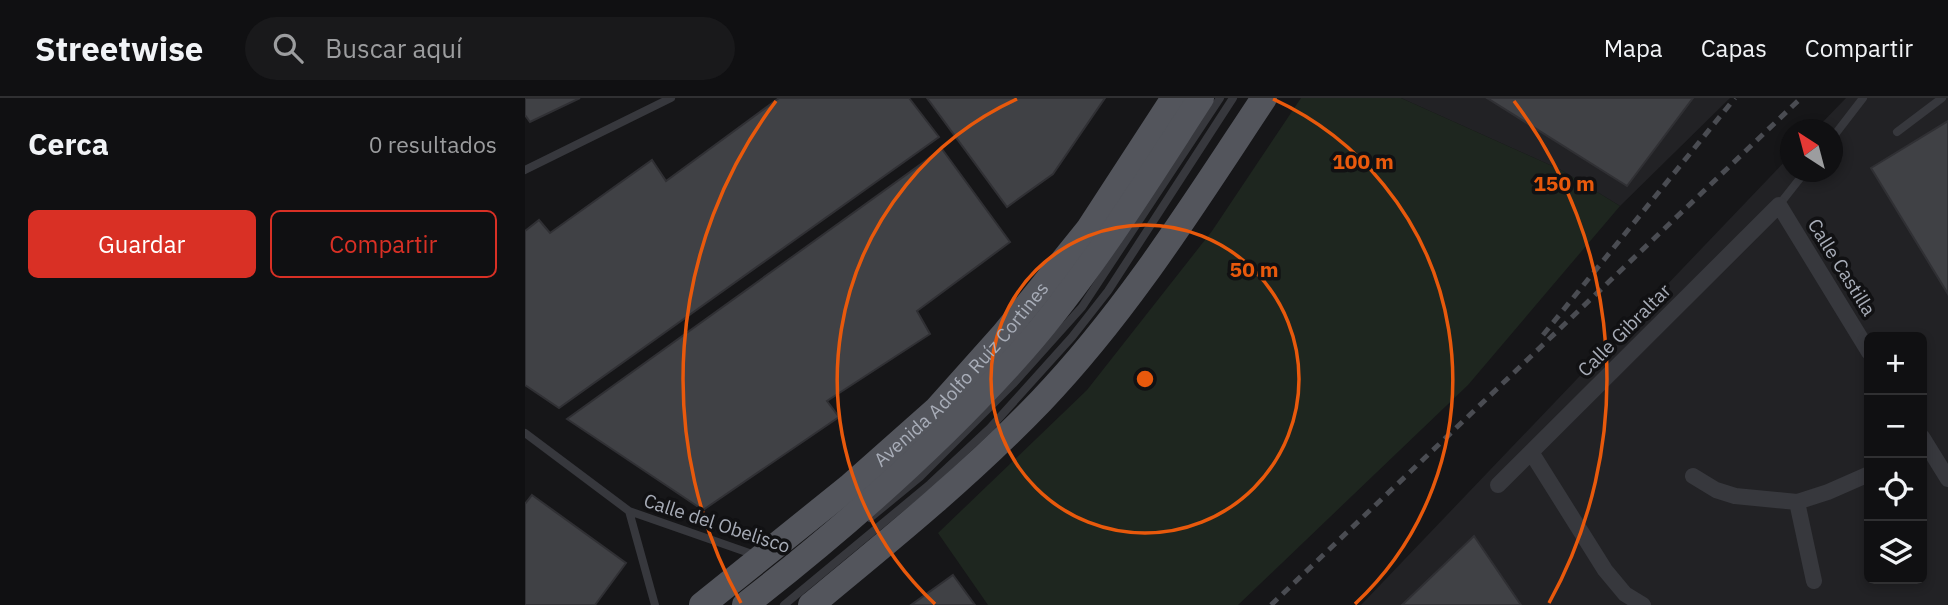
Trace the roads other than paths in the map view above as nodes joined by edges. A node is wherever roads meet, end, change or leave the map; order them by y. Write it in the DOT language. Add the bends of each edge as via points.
graph roads {
  1 [pos="671,98"];
  2 [pos="1174,98"];
  3 [pos="1201,98"];
  4 [pos="1220,98"];
  5 [pos="1233,98"];
  6 [pos="1264,98"];
  7 [pos="1863,98"];
  8 [pos="1942,98"];
  9 [pos="1843,123"];
  10 [pos="1897,132"];
  11 [pos="525,170"];
  12 [pos="1797,182"];
  13 [pos="1779,205"];
  14 [pos="1864,344"];
  15 [pos="525,433"];
  16 [pos="1927,447"];
  17 [pos="1531,452"];
  18 [pos="1693,476"];
  19 [pos="1864,476"];
  20 [pos="1948,479"];
  21 [pos="1498,485"];
  22 [pos="1797,502"];
  23 [pos="629,510"];
  24 [pos="858,528"];
  25 [pos="778,561"];
  26 [pos="1814,581"];
  27 [pos="655,605"];
  28 [pos="702,605"];
  29 [pos="745,605"];
  30 [pos="784,605"];
  31 [pos="811,605"];
  32 [pos="1643,605"];
  1 -- 11 [label="lane"];
  2 -- 25 [label="main road, Avenida Adolfo Ruíz Cortines" via="1088,230 1004,334 937,409 849,487"];
  3 -- 25 [label="main road, Avenida Adolfo Ruíz Cortines" via="1107,244 1023,350 870,503"];
  4 -- 24 [label="lane" via="1082,307 920,477"];
  5 -- 30 [label="lane" via="1108,291 1072,337 990,428 940,475"];
  6 -- 31 [label="main road" via="1163,250 1098,337 1042,401 918,518"];
  7 -- 9 [label="lane"];
  8 -- 10 [label="lane"];
  12 -- 13 [label="lane"];
  13 -- 14 [label="street, Calle Castilla"];
  13 -- 17 [label="street, Calle Gibraltar"];
  15 -- 23 [label="lane, Calle del Obelisco"];
  16 -- 20 [label="street"];
  17 -- 21 [label="street, Calle Gibraltar"];
  17 -- 32 [label="street" via="1605,570 1625,594"];
  18 -- 22 [label="street" via="1735,496"];
  19 -- 22 [label="street"];
  22 -- 26 [label="street"];
  23 -- 25 [label="lane, Calle del Obelisco"];
  23 -- 27 [label="lane, Calle del Obelisco"];
  25 -- 28 [label="main road, Avenida Adolfo Ruíz Cortines"];
  25 -- 29 [label="main road, Avenida Adolfo Ruíz Cortines"];
}
